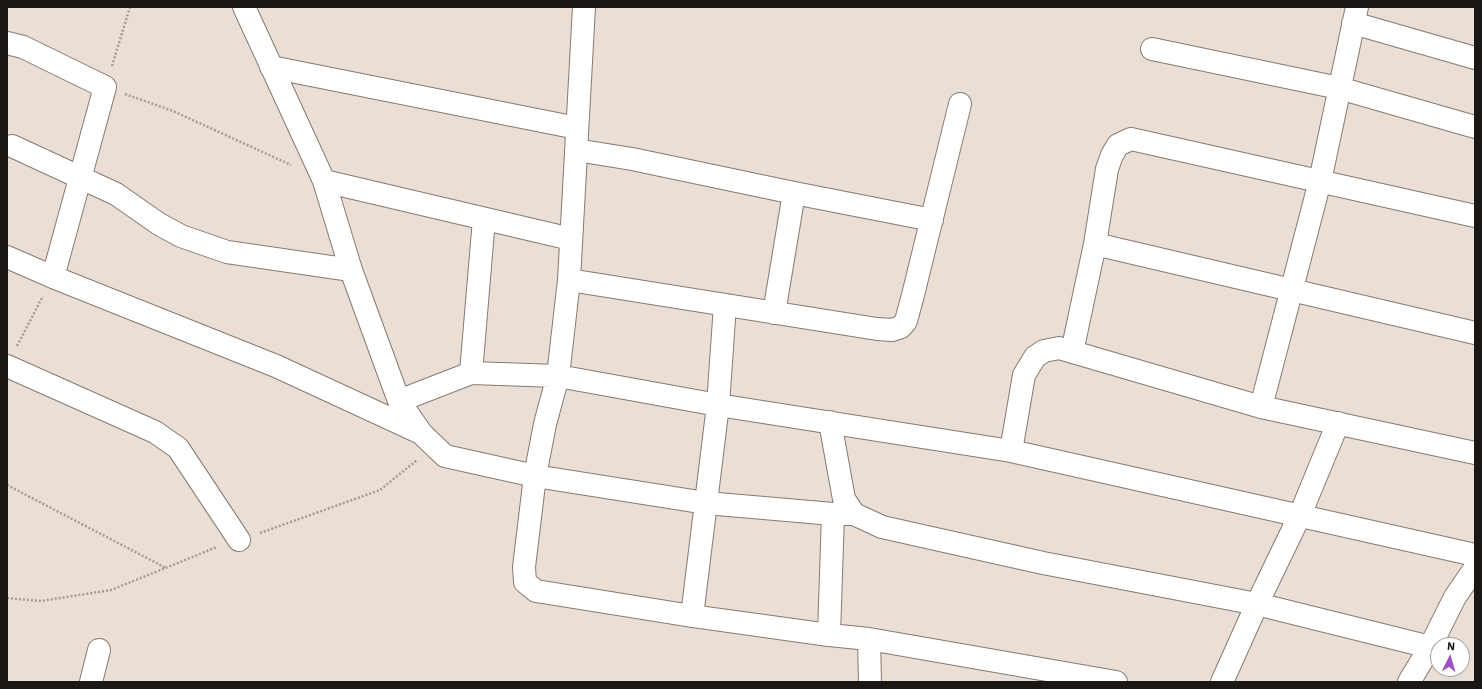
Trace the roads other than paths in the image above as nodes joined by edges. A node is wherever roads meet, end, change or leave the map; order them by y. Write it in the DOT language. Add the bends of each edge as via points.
graph roads {
  1 [pos="244,7"];
  2 [pos="584,7"];
  3 [pos="1355,15"];
  4 [pos="7,43"];
  5 [pos="1152,49"];
  6 [pos="1475,58"];
  7 [pos="271,67"];
  8 [pos="1339,88"];
  9 [pos="960,104"];
  10 [pos="1475,127"];
  11 [pos="577,128"];
  12 [pos="12,146"];
  13 [pos="576,150"];
  14 [pos="80,179"];
  15 [pos="324,181"];
  16 [pos="1320,181"];
  17 [pos="794,193"];
  18 [pos="1475,216"];
  19 [pos="484,219"];
  20 [pos="932,220"];
  21 [pos="571,239"];
  22 [pos="1095,244"];
  23 [pos="7,257"];
  24 [pos="351,270"];
  25 [pos="53,277"];
  26 [pos="569,280"];
  27 [pos="1291,291"];
  28 [pos="726,305"];
  29 [pos="774,313"];
  30 [pos="1475,333"];
  31 [pos="1072,352"];
  32 [pos="11,358"];
  33 [pos="471,373"];
  34 [pos="558,376"];
  35 [pos="399,401"];
  36 [pos="718,405"];
  37 [pos="1261,407"];
  38 [pos="830,422"];
  39 [pos="1338,423"];
  40 [pos="422,434"];
  41 [pos="1011,451"];
  42 [pos="1475,452"];
  43 [pos="535,476"];
  44 [pos="706,503"];
  45 [pos="833,514"];
  46 [pos="854,514"];
  47 [pos="1300,515"];
  48 [pos="240,540"];
  49 [pos="1475,555"];
  50 [pos="1475,568"];
  51 [pos="1257,604"];
  52 [pos="692,616"];
  53 [pos="829,635"];
  54 [pos="1435,637"];
  55 [pos="869,639"];
  56 [pos="1430,647"];
  57 [pos="99,650"];
  58 [pos="91,682"];
  59 [pos="870,682"];
  60 [pos="1116,682"];
  61 [pos="1222,682"];
  62 [pos="1409,682"];
  1 -- 7 [label="street"];
  2 -- 11 [label="street"];
  3 -- 6 [label="street"];
  3 -- 8 [label="street"];
  4 -- 14 [label="street" via="23,47 105,87"];
  5 -- 8 [label="street"];
  7 -- 11 [label="street"];
  7 -- 15 [label="street"];
  8 -- 10 [label="street"];
  8 -- 16 [label="street"];
  9 -- 20 [label="street"];
  11 -- 13 [label="street"];
  12 -- 14 [label="street"];
  13 -- 17 [label="street" via="632,159"];
  13 -- 21 [label="street"];
  14 -- 24 [label="street" via="116,194 181,236 227,252"];
  14 -- 25 [label="street"];
  15 -- 19 [label="street"];
  15 -- 24 [label="street"];
  16 -- 18 [label="street"];
  16 -- 22 [label="street" via="1131,139 1118,145 1106,169"];
  16 -- 27 [label="street"];
  17 -- 20 [label="street"];
  17 -- 29 [label="street"];
  19 -- 21 [label="street"];
  19 -- 33 [label="street"];
  20 -- 29 [label="street" via="906,320 901,327 892,330 877,329"];
  21 -- 26 [label="street"];
  22 -- 27 [label="street"];
  22 -- 31 [label="street"];
  23 -- 25 [label="street"];
  24 -- 35 [label="street"];
  25 -- 40 [label="street" via="276,366"];
  26 -- 28 [label="street"];
  26 -- 34 [label="street"];
  27 -- 30 [label="street"];
  27 -- 37 [label="street"];
  28 -- 29 [label="street"];
  28 -- 36 [label="street"];
  31 -- 37 [label="street"];
  31 -- 41 [label="street" via="1059,348 1044,351 1035,357 1024,375"];
  32 -- 48 [label="street" via="155,432 178,448"];
  33 -- 34 [label="street"];
  33 -- 35 [label="street"];
  34 -- 36 [label="street"];
  34 -- 43 [label="street"];
  35 -- 40 [label="street"];
  36 -- 38 [label="street"];
  36 -- 44 [label="street"];
  37 -- 39 [label="street"];
  38 -- 41 [label="street"];
  38 -- 46 [label="street" via="844,499"];
  39 -- 42 [label="street"];
  39 -- 47 [label="street"];
  40 -- 43 [label="street" via="445,456"];
  41 -- 47 [label="street"];
  43 -- 44 [label="street"];
  43 -- 52 [label="street" via="524,567 525,582 536,591"];
  44 -- 45 [label="street"];
  44 -- 52 [label="street"];
  45 -- 46 [label="street"];
  45 -- 53 [label="street"];
  46 -- 51 [label="street" via="882,527 1005,555"];
  47 -- 49 [label="street"];
  47 -- 51 [label="street"];
  50 -- 54 [label="street" via="1455,597"];
  51 -- 56 [label="street"];
  51 -- 61 [label="street"];
  52 -- 53 [label="street"];
  53 -- 55 [label="street"];
  55 -- 59 [label="street"];
  55 -- 60 [label="street"];
  56 -- 62 [label="street"];
  57 -- 58 [label="street"];
}
